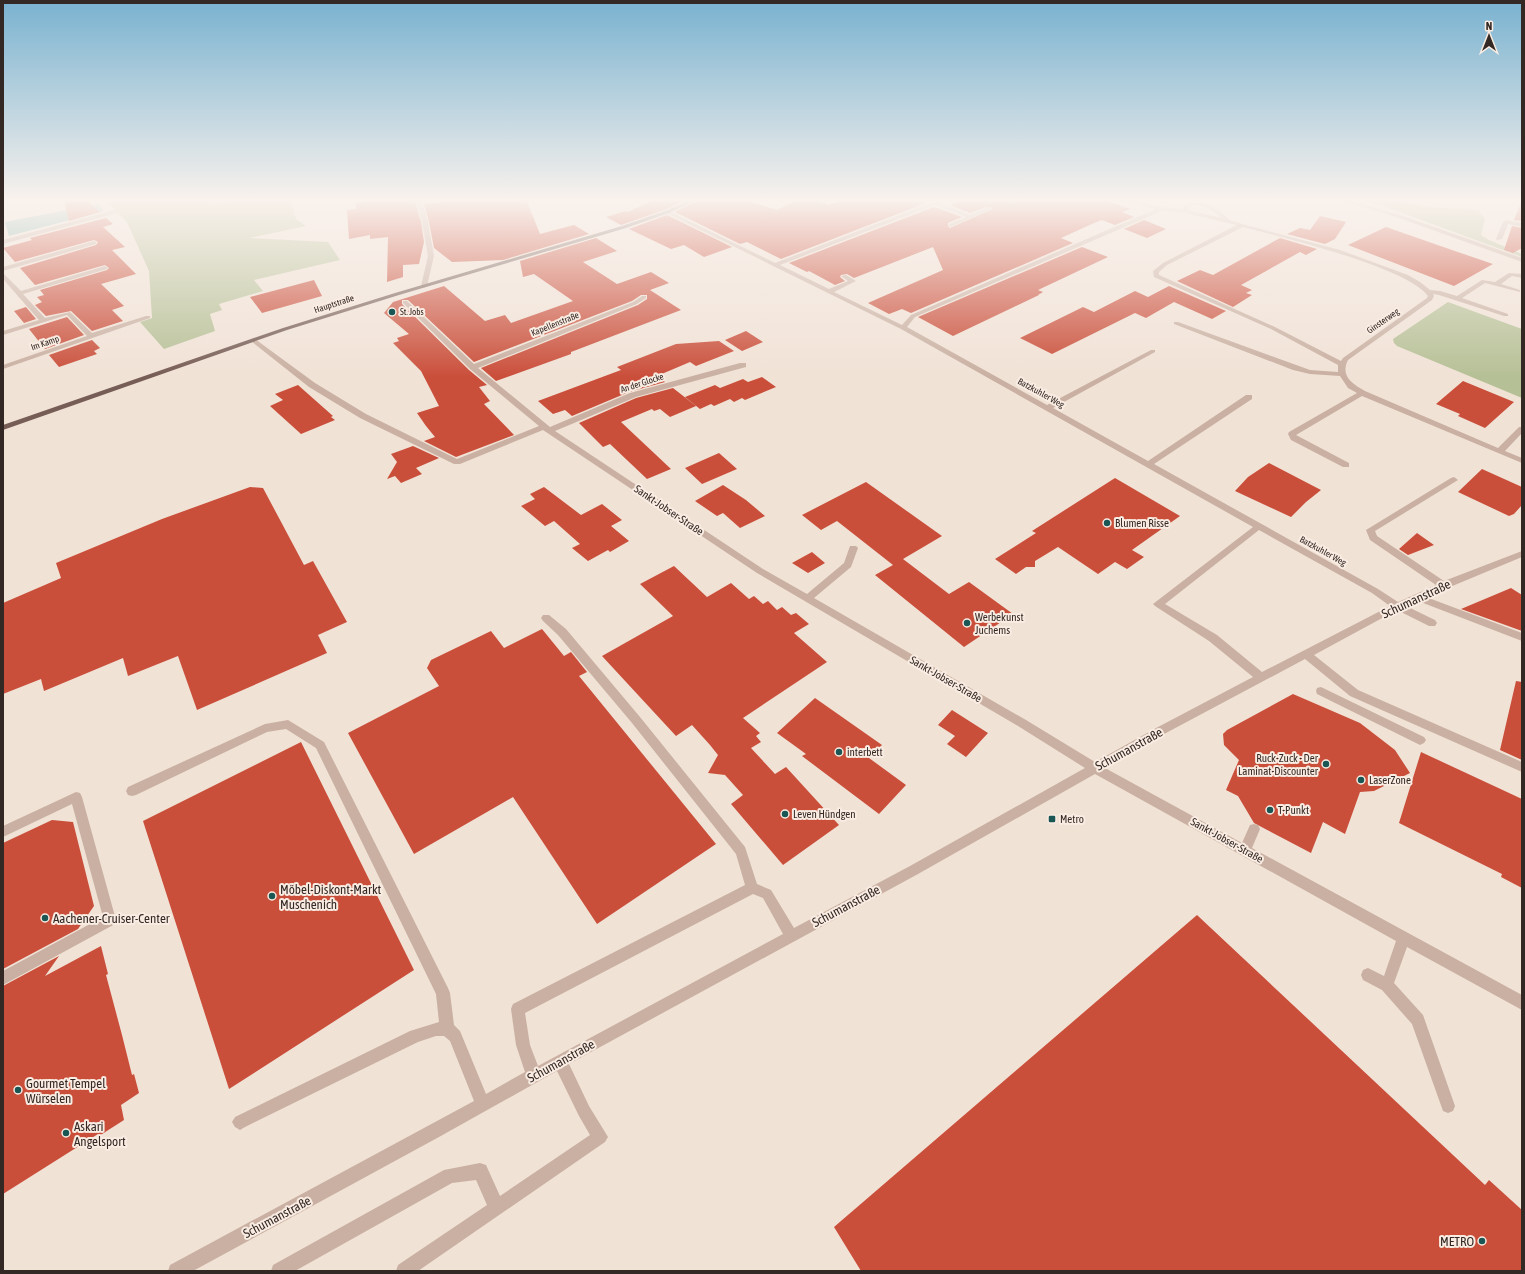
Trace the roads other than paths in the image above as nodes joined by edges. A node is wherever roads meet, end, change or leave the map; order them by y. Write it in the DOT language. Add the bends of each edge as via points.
graph roads {
  1 [pos="40,258"];
  2 [pos="430,258"];
  3 [pos="518,258"];
  4 [pos="762,258"];
  5 [pos="792,258"];
  6 [pos="1046,258"];
  7 [pos="1176,258"];
  8 [pos="1360,258"];
  9 [pos="775,265"];
  10 [pos="105,268"];
  11 [pos="3,269"];
  12 [pos="4,276"];
  13 [pos="844,276"];
  14 [pos="1522,276"];
  15 [pos="1497,284"];
  16 [pos="424,286"];
  17 [pos="1518,291"];
  18 [pos="829,292"];
  19 [pos="1429,292"];
  20 [pos="20,293"];
  21 [pos="644,297"];
  22 [pos="1457,299"];
  23 [pos="405,302"];
  24 [pos="1506,315"];
  25 [pos="148,317"];
  26 [pos="44,320"];
  27 [pos="1176,323"];
  28 [pos="903,328"];
  29 [pos="3,333"];
  30 [pos="91,336"];
  31 [pos="253,340"];
  32 [pos="1153,351"];
  33 [pos="743,364"];
  34 [pos="1342,364"];
  35 [pos="473,366"];
  36 [pos="3,367"];
  37 [pos="1342,374"];
  38 [pos="1362,393"];
  39 [pos="1249,397"];
  40 [pos="1048,408"];
  41 [pos="3,428"];
  42 [pos="547,428"];
  43 [pos="1522,429"];
  44 [pos="1499,452"];
  45 [pos="1522,461"];
  46 [pos="1149,464"];
  47 [pos="1346,465"];
  48 [pos="1454,480"];
  49 [pos="1258,527"];
  50 [pos="853,548"];
  51 [pos="1522,554"];
  52 [pos="1444,585"];
  53 [pos="1418,597"];
  54 [pos="808,598"];
  55 [pos="1398,606"];
  56 [pos="546,618"];
  57 [pos="1432,623"];
  58 [pos="1522,637"];
  59 [pos="1306,654"];
  60 [pos="1262,678"];
  61 [pos="1321,691"];
  62 [pos="1420,740"];
  63 [pos="1095,768"];
  64 [pos="1522,768"];
  65 [pos="132,791"];
  66 [pos="1254,829"];
  67 [pos="3,832"];
  68 [pos="1245,850"];
  69 [pos="752,888"];
  70 [pos="791,936"];
  71 [pos="1404,938"];
  72 [pos="1368,975"];
  73 [pos="3,978"];
  74 [pos="1387,985"];
  75 [pos="1522,1003"];
  76 [pos="447,1029"];
  77 [pos="560,1061"];
  78 [pos="534,1076"];
  79 [pos="483,1104"];
  80 [pos="1448,1106"];
  81 [pos="240,1122"];
  82 [pos="497,1208"];
  83 [pos="176,1271"];
  84 [pos="280,1271"];
  85 [pos="404,1271"];
  1 -- 11 [label="street"];
  2 -- 16 [label="street"];
  3 -- 16 [label="main road, Hauptstraße"];
  4 -- 9 [label="street, Batzkuhler Weg"];
  5 -- 9 [label="street"];
  6 -- 28 [label="street" via="913,316"];
  7 -- 34 [label="street" via="1156,271 1156,276 1273,328"];
  8 -- 19 [label="street" via="1400,275"];
  9 -- 18 [label="street, Batzkuhler Weg"];
  10 -- 20 [label="street"];
  12 -- 20 [label="street"];
  13 -- 18 [label="street" via="853,281"];
  14 -- 15 [label="street" via="1511,274"];
  15 -- 17 [label="street"];
  15 -- 22 [label="street" via="1484,281"];
  16 -- 31 [label="main road, Hauptstraße"];
  18 -- 28 [label="street, Batzkuhler Weg"];
  19 -- 22 [label="street"];
  19 -- 34 [label="street, Ginsterweg" via="1430,299 1348,357"];
  20 -- 26 [label="street"];
  21 -- 35 [label="street, Kapellenstraße"];
  22 -- 24 [label="street"];
  23 -- 35 [label="street, Sankt-Jobser-Straße"];
  25 -- 30 [label="street, Im Kamp"];
  26 -- 29 [label="street"];
  26 -- 30 [label="street" via="68,313"];
  27 -- 37 [label="street" via="1296,368 1310,372"];
  28 -- 40 [label="street, Batzkuhler Weg"];
  30 -- 36 [label="street, Im Kamp"];
  31 -- 41 [label="main road, Hauptstraße"];
  31 -- 42 [label="street, An der Glocke" via="312,385 363,416 457,462"];
  32 -- 40 [label="street"];
  33 -- 42 [label="street, An der Glocke" via="633,395"];
  34 -- 37 [label="street"];
  35 -- 42 [label="street, Sankt-Jobser-Straße"];
  37 -- 38 [label="street" via="1351,386"];
  38 -- 44 [label="street"];
  38 -- 47 [label="street" via="1292,434 1294,438"];
  39 -- 46 [label="street"];
  40 -- 46 [label="street, Batzkuhler Weg"];
  42 -- 54 [label="street, Sankt-Jobser-Straße" via="760,571"];
  43 -- 44 [label="street"];
  44 -- 45 [label="street"];
  46 -- 49 [label="street, Batzkuhler Weg"];
  48 -- 52 [label="street" via="1370,530 1373,538"];
  49 -- 55 [label="street, Batzkuhler Weg"];
  49 -- 60 [label="street" via="1158,604 1213,638"];
  50 -- 54 [label="street" via="848,565"];
  51 -- 52 [label="street, Schumanstraße"];
  52 -- 53 [label="street, Schumanstraße"];
  53 -- 55 [label="street, Schumanstraße"];
  53 -- 58 [label="street"];
  54 -- 63 [label="street, Sankt-Jobser-Straße"];
  55 -- 57 [label="street, Batzkuhler Weg"];
  55 -- 59 [label="street, Schumanstraße"];
  56 -- 69 [label="street" via="562,632 636,720 741,851"];
  59 -- 60 [label="street, Schumanstraße"];
  59 -- 64 [label="street" via="1354,693"];
  60 -- 63 [label="street, Schumanstraße"];
  61 -- 62 [label="street"];
  63 -- 68 [label="street, Sankt-Jobser-Straße"];
  63 -- 70 [label="street, Schumanstraße"];
  65 -- 76 [label="street" via="265,728 288,724 320,745 443,993"];
  66 -- 68 [label="street"];
  67 -- 73 [label="street" via="76,797 110,920"];
  68 -- 71 [label="street, Sankt-Jobser-Straße"];
  69 -- 70 [label="street" via="767,894"];
  69 -- 78 [label="street" via="518,1009 523,1045"];
  70 -- 77 [label="street, Schumanstraße"];
  71 -- 74 [label="street"];
  71 -- 75 [label="street, Sankt-Jobser-Straße"];
  72 -- 74 [label="street"];
  74 -- 80 [label="street" via="1418,1020"];
  76 -- 79 [label="street" via="455,1036"];
  76 -- 81 [label="street" via="436,1029 415,1036"];
  77 -- 78 [label="street, Schumanstraße"];
  77 -- 82 [label="street" via="584,1111 600,1137"];
  78 -- 79 [label="street, Schumanstraße"];
  79 -- 83 [label="street, Schumanstraße"];
  82 -- 84 [label="street" via="480,1171 450,1176"];
  82 -- 85 [label="street"];
}
